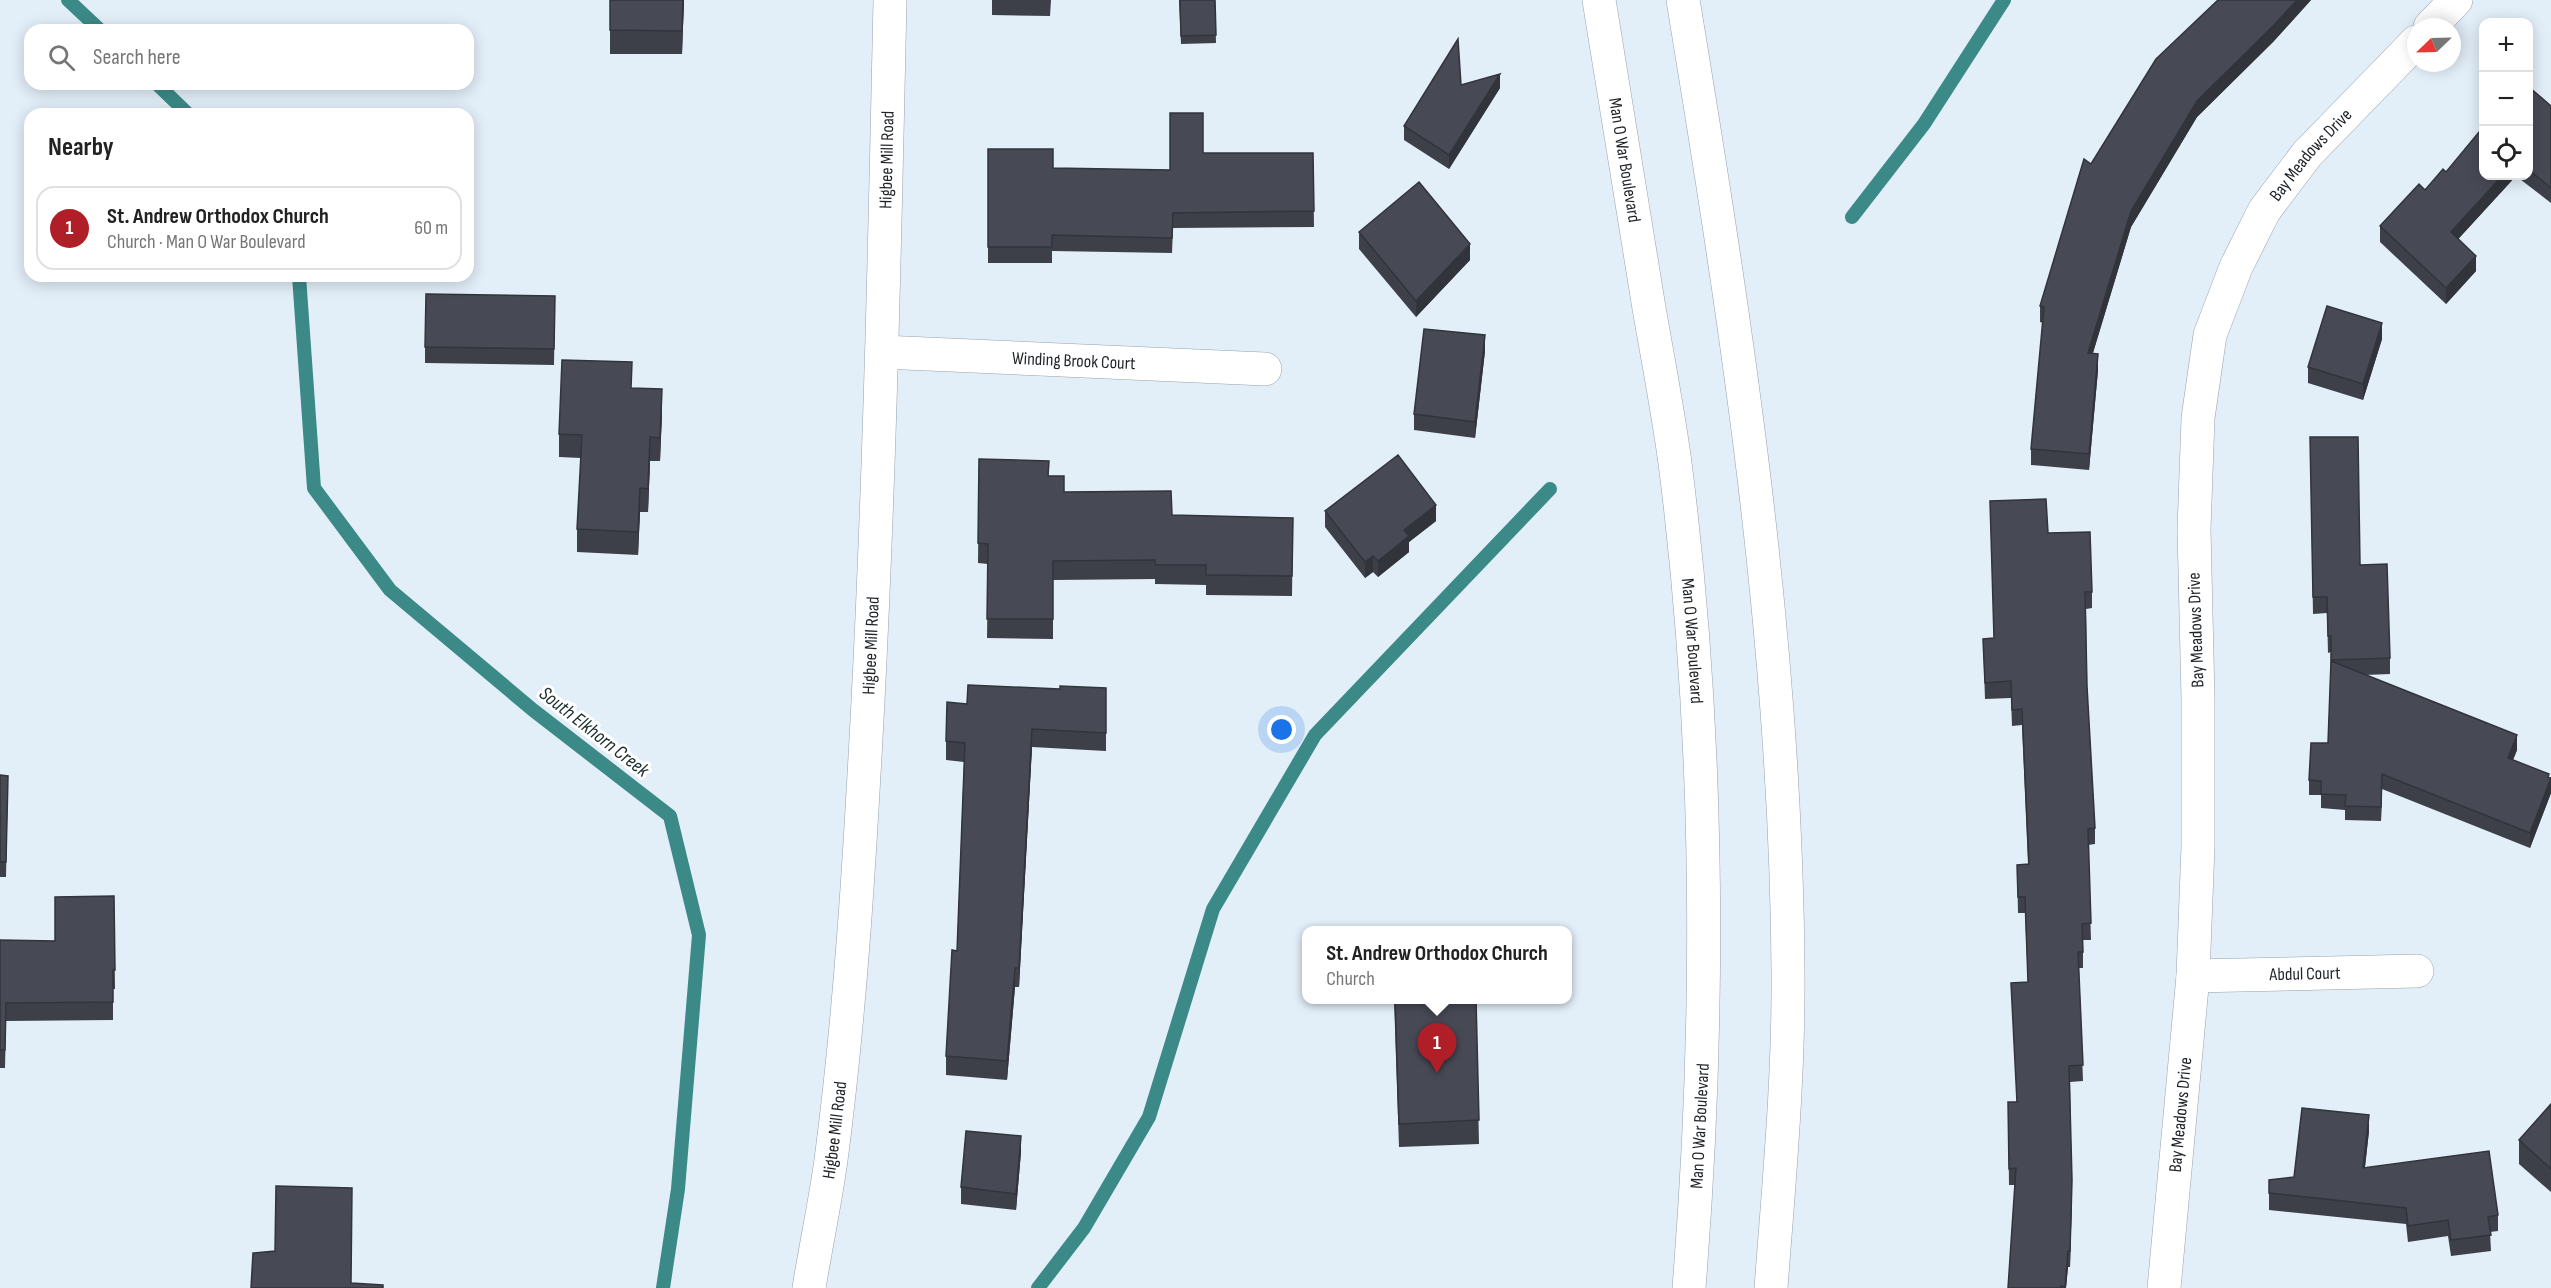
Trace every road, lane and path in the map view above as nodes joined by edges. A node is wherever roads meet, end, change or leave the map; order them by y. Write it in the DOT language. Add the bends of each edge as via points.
graph roads {
  1 [pos="890,0"];
  2 [pos="1599,0"];
  3 [pos="1683,0"];
  4 [pos="2456,0"];
  5 [pos="2439,18"];
  6 [pos="2407,51"];
  7 [pos="882,352"];
  8 [pos="1264,369"];
  9 [pos="2417,971"];
  10 [pos="2193,976"];
  11 [pos="809,1288"];
  12 [pos="1689,1288"];
  13 [pos="1771,1288"];
  14 [pos="2164,1288"];
  1 -- 7 [label="street, Higbee Mill Road"];
  2 -- 12 [label="street, Man O War Boulevard" via="1675,462 1701,780 1706,926 1703,1059"];
  3 -- 13 [label="street" via="1719,222 1761,527 1776,688 1788,970 1786,1086"];
  4 -- 5 [label="street"];
  6 -- 10 [label="street, Bay Meadows Drive" via="2307,154 2264,211 2236,267 2210,335 2198,418 2194,529 2198,846"];
  7 -- 8 [label="street, Winding Brook Court"];
  7 -- 11 [label="street, Higbee Mill Road" via="859,866 841,1074"];
  9 -- 10 [label="street, Abdul Court"];
  10 -- 14 [label="street, Bay Meadows Drive"];
}
